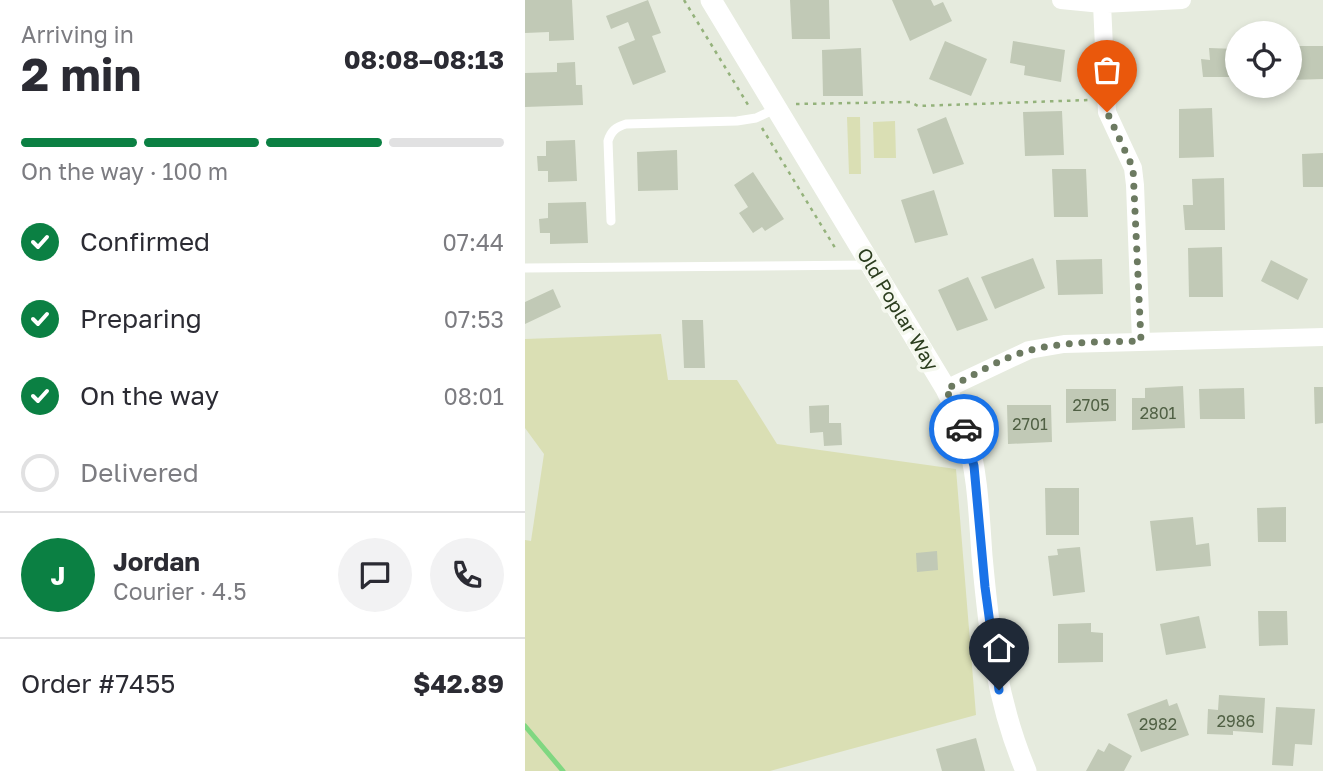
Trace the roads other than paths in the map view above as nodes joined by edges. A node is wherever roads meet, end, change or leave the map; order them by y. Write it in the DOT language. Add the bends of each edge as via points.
graph roads {
  1 [pos="711,0"];
  2 [pos="1061,0"];
  3 [pos="1182,0"];
  4 [pos="1102,4"];
  5 [pos="785,106"];
  6 [pos="611,221"];
  7 [pos="872,265"];
  8 [pos="525,268"];
  9 [pos="1323,337"];
  10 [pos="1141,341"];
  11 [pos="946,389"];
  12 [pos="1026,771"];
  1 -- 5 [label="street, Old Poplar Way"];
  2 -- 4 [label="street"];
  3 -- 4 [label="street"];
  4 -- 10 [label="street" via="1107,112 1133,168 1135,185"];
  5 -- 6 [label="lane" via="737,121 617,127 608,141"];
  5 -- 7 [label="street, Old Poplar Way"];
  7 -- 8 [label="lane"];
  7 -- 11 [label="street, Old Poplar Way"];
  9 -- 10 [label="street"];
  10 -- 11 [label="street" via="1029,350"];
  11 -- 12 [label="street, Old Poplar Way" via="974,466 999,690"];
}
